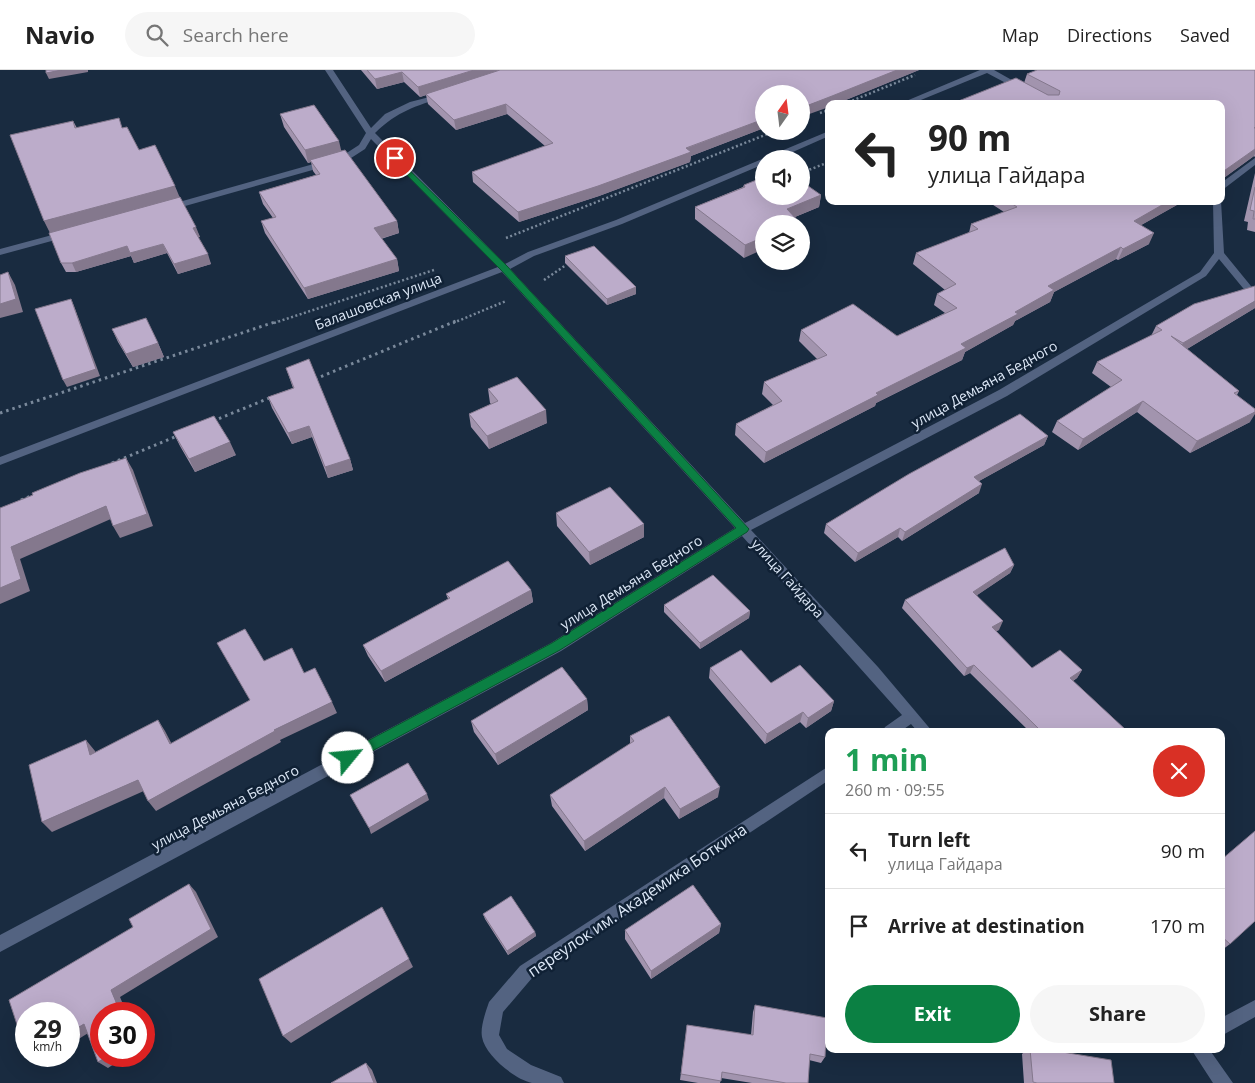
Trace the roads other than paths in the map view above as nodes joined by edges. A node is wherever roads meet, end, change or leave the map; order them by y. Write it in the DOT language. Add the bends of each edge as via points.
graph roads {
  1 [pos="329,70"];
  2 [pos="987,70"];
  3 [pos="449,93"];
  4 [pos="913,100"];
  5 [pos="1043,100"];
  6 [pos="370,133"];
  7 [pos="825,135"];
  8 [pos="790,150"];
  9 [pos="1255,161"];
  10 [pos="755,165"];
  11 [pos="1225,185"];
  12 [pos="1217,205"];
  13 [pos="157,211"];
  14 [pos="74,232"];
  15 [pos="0,252"];
  16 [pos="1220,253"];
  17 [pos="504,268"];
  18 [pos="1255,297"];
  19 [pos="0,461"];
  20 [pos="743,529"];
  21 [pos="912,716"];
  22 [pos="894,728"];
  23 [pos="922,728"];
  24 [pos="825,775"];
  25 [pos="0,944"];
  26 [pos="1255,1008"];
  27 [pos="1225,1026"];
  28 [pos="1202,1053"];
  29 [pos="555,1083"];
  30 [pos="1224,1083"];
  1 -- 6 [label="street, улица Гайдара"];
  2 -- 4 [label="street"];
  2 -- 5 [label="street"];
  3 -- 6 [label="street" via="388,116"];
  6 -- 13 [label="street" via="362,147 345,158"];
  6 -- 17 [label="street, улица Гайдара"];
  7 -- 8 [label="street"];
  9 -- 11 [label="street"];
  10 -- 17 [label="street, Балашовская улица" via="531,254"];
  12 -- 16 [label="street"];
  14 -- 15 [label="street"];
  16 -- 18 [label="street"];
  16 -- 20 [label="street, улица Демьяна Бедного" via="1203,274 1003,394"];
  17 -- 19 [label="street, Балашовская улица"];
  17 -- 20 [label="street, улица Гайдара"];
  20 -- 21 [label="street, улица Гайдара"];
  20 -- 25 [label="street, улица Демьяна Бедного" via="556,647"];
  21 -- 22 [label="street"];
  21 -- 23 [label="street, улица Гайдара"];
  24 -- 29 [label="street, переулок им. Академика Боткина" via="526,972 495,1008 490,1036 501,1056 526,1072"];
  26 -- 27 [label="street"];
  28 -- 30 [label="street"];
}
